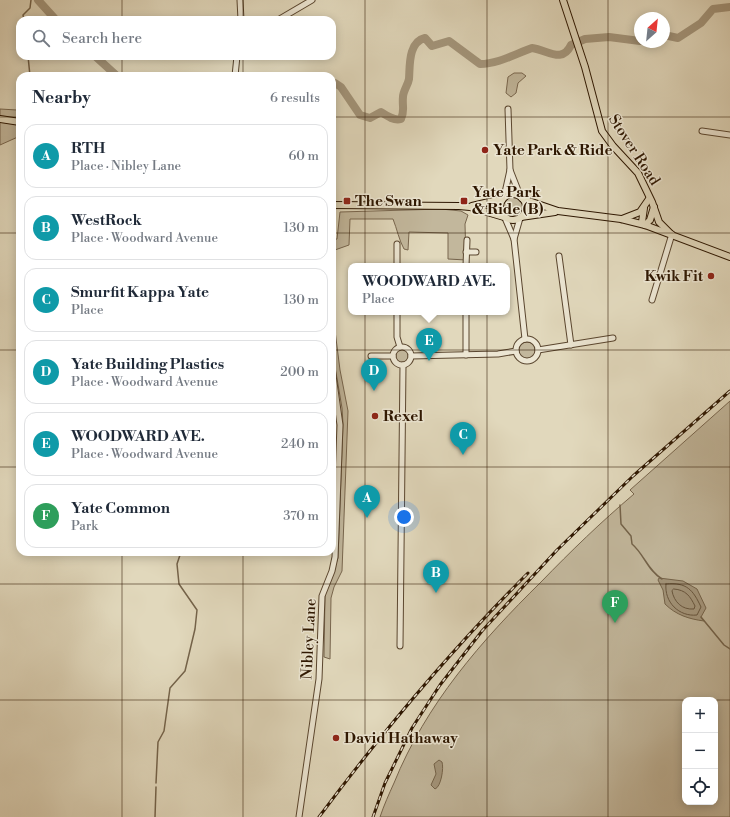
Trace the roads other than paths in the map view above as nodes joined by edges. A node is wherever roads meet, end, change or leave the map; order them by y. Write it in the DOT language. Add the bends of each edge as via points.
graph roads {
  1 [pos="240,0"];
  2 [pos="312,0"];
  3 [pos="563,0"];
  4 [pos="240,16"];
  5 [pos="285,16"];
  6 [pos="237,60"];
  7 [pos="235,72"];
  8 [pos="508,109"];
  9 [pos="0,119"];
  10 [pos="16,121"];
  11 [pos="702,130"];
  12 [pos="730,136"];
  13 [pos="510,170"];
  14 [pos="503,198"];
  15 [pos="522,198"];
  16 [pos="649,199"];
  17 [pos="336,205"];
  18 [pos="470,207"];
  19 [pos="654,207"];
  20 [pos="644,208"];
  21 [pos="558,211"];
  22 [pos="504,217"];
  23 [pos="520,218"];
  24 [pos="621,219"];
  25 [pos="645,225"];
  26 [pos="672,234"];
  27 [pos="514,239"];
  28 [pos="467,240"];
  29 [pos="397,244"];
  30 [pos="466,252"];
  31 [pos="476,252"];
  32 [pos="559,256"];
  33 [pos="730,257"];
  34 [pos="397,263"];
  35 [pos="466,263"];
  36 [pos="652,300"];
  37 [pos="397,315"];
  38 [pos="466,315"];
  39 [pos="613,338"];
  40 [pos="526,339"];
  41 [pos="571,344"];
  42 [pos="400,347"];
  43 [pos="538,350"];
  44 [pos="516,351"];
  45 [pos="466,355"];
  46 [pos="371,356"];
  47 [pos="393,356"];
  48 [pos="411,356"];
  49 [pos="402,365"];
  50 [pos="336,396"];
  51 [pos="336,530"];
  52 [pos="335,556"];
  53 [pos="400,646"];
  54 [pos="299,817"];
  1 -- 4 [label="street"];
  2 -- 5 [label="street"];
  3 -- 16 [label="main road, Stover Road" via="602,131 638,174"];
  6 -- 7 [label="street"];
  8 -- 13 [label="street"];
  9 -- 10 [label="main road"];
  11 -- 12 [label="street"];
  13 -- 14 [label="street"];
  13 -- 15 [label="street"];
  14 -- 15 [label="main road" via="511,194"];
  14 -- 18 [label="main road"];
  14 -- 22 [label="main road" via="500,208"];
  15 -- 21 [label="main road"];
  15 -- 23 [label="main road" via="525,210"];
  16 -- 19 [label="main road, Stover Road"];
  16 -- 20 [label="main road, Stover Road"];
  17 -- 18 [label="main road"];
  18 -- 22 [label="main road"];
  19 -- 25 [label="main road, Stover Road" via="650,220"];
  19 -- 26 [label="main road, Stover Road" via="659,222"];
  20 -- 24 [label="main road, Stover Road" via="634,216"];
  20 -- 25 [label="main road, Stover Road" via="642,222"];
  21 -- 23 [label="main road"];
  21 -- 24 [label="main road"];
  22 -- 23 [label="main road" via="511,220"];
  22 -- 27 [label="street"];
  23 -- 27 [label="street"];
  24 -- 25 [label="main road"];
  25 -- 26 [label="main road"];
  26 -- 33 [label="main road"];
  26 -- 36 [label="street"];
  27 -- 40 [label="street"];
  28 -- 30 [label="street"];
  29 -- 34 [label="street"];
  30 -- 31 [label="street"];
  30 -- 35 [label="street"];
  32 -- 41 [label="street"];
  37 -- 42 [label="street" via="397,337"];
  38 -- 45 [label="street"];
  39 -- 41 [label="street"];
  40 -- 43 [label="street" via="532,341"];
  40 -- 44 [label="street" via="519,342"];
  41 -- 43 [label="street"];
  42 -- 47 [label="street"];
  42 -- 48 [label="street" via="406,348"];
  43 -- 44 [label="street" via="536,356 528,361 517,356"];
  44 -- 45 [label="street"];
  45 -- 48 [label="street"];
  46 -- 47 [label="street"];
  47 -- 49 [label="street" via="397,364"];
  48 -- 49 [label="street" via="410,361"];
  49 -- 53 [label="street"];
  50 -- 51 [label="street, Nibley Lane" via="340,425"];
  52 -- 54 [label="street, Nibley Lane" via="322,596 319,679"];
}
